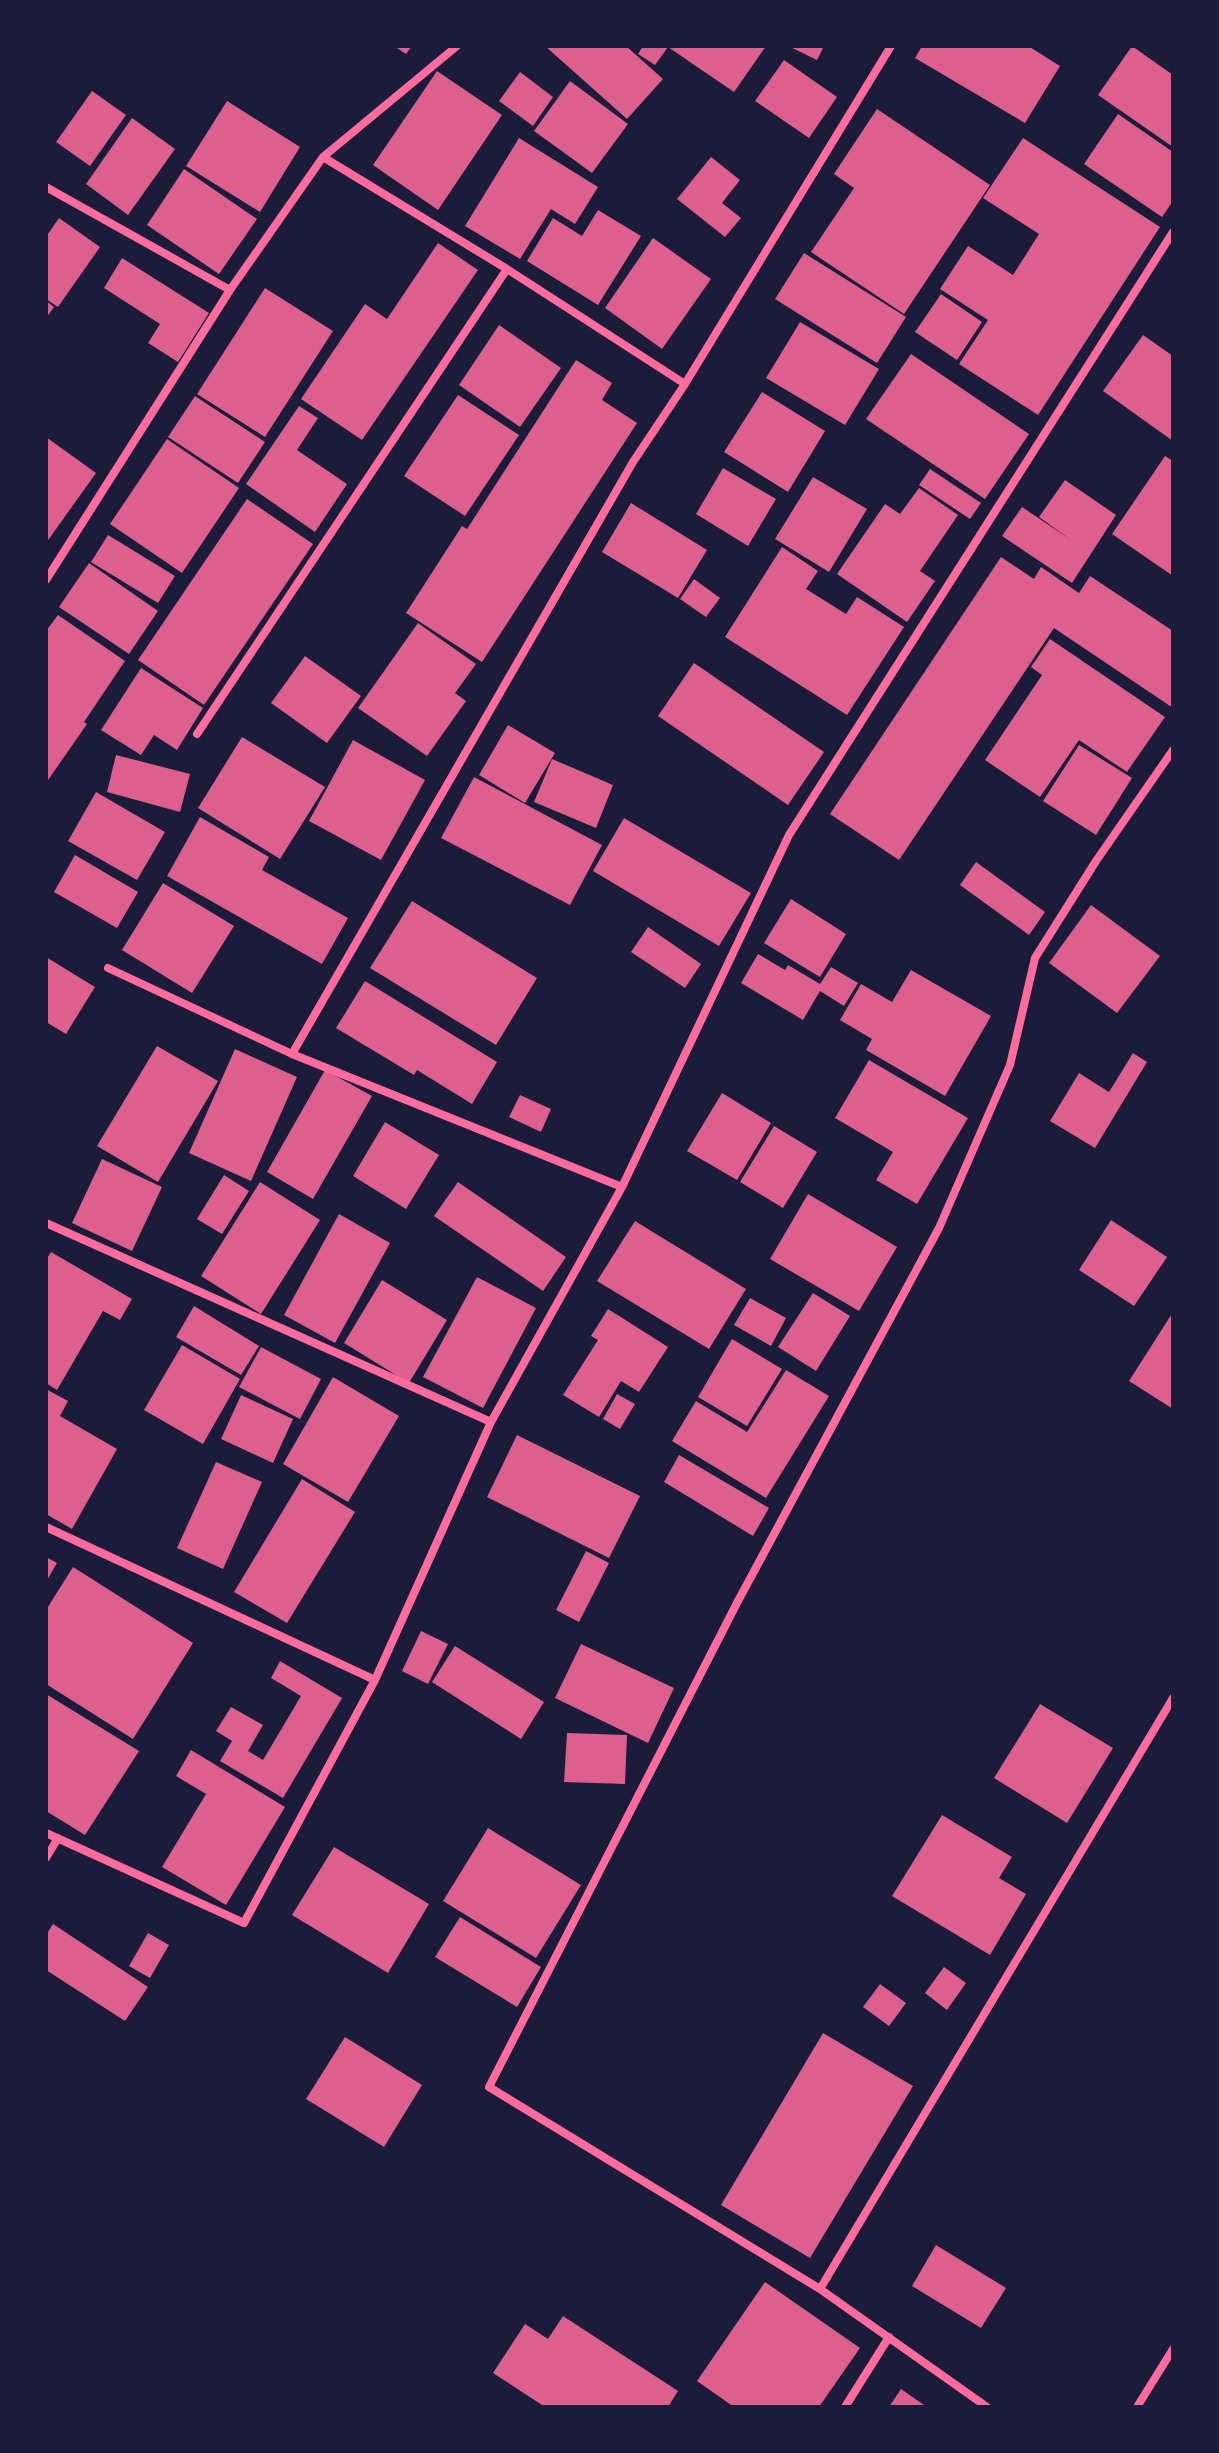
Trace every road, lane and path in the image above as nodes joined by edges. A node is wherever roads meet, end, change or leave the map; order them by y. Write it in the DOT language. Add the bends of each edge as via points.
graph roads {
  1 [pos="457,46"];
  2 [pos="891,46"];
  3 [pos="323,157"];
  4 [pos="46,187"];
  5 [pos="1173,232"];
  6 [pos="507,269"];
  7 [pos="230,290"];
  8 [pos="685,384"];
  9 [pos="46,580"];
  10 [pos="197,734"];
  11 [pos="1173,750"];
  12 [pos="108,968"];
  13 [pos="292,1054"];
  14 [pos="622,1187"];
  15 [pos="46,1223"];
  16 [pos="491,1422"];
  17 [pos="46,1527"];
  18 [pos="375,1680"];
  19 [pos="1173,1698"];
  20 [pos="46,1833"];
  21 [pos="58,1838"];
  22 [pos="46,1858"];
  23 [pos="820,2289"];
  24 [pos="889,2337"];
  25 [pos="1173,2349"];
  26 [pos="845,2407"];
  27 [pos="987,2407"];
  28 [pos="1137,2407"];
  1 -- 3 [label="street"];
  2 -- 8 [label="street"];
  3 -- 6 [label="street"];
  3 -- 7 [label="street"];
  4 -- 7 [label="street"];
  5 -- 14 [label="street" via="789,835"];
  6 -- 8 [label="street"];
  6 -- 10 [label="street"];
  7 -- 9 [label="street"];
  8 -- 13 [label="street" via="633,462"];
  11 -- 23 [label="street" via="1035,958 1010,1065 939,1228 738,1601 489,2087"];
  12 -- 13 [label="street"];
  13 -- 14 [label="street"];
  14 -- 16 [label="street"];
  15 -- 16 [label="street"];
  16 -- 18 [label="street"];
  17 -- 18 [label="street"];
  18 -- 21 [label="street" via="244,1923"];
  19 -- 23 [label="street"];
  20 -- 21 [label="street"];
  21 -- 22 [label="street"];
  23 -- 24 [label="street"];
  24 -- 26 [label="street"];
  24 -- 27 [label="street"];
  25 -- 28 [label="street"];
}
